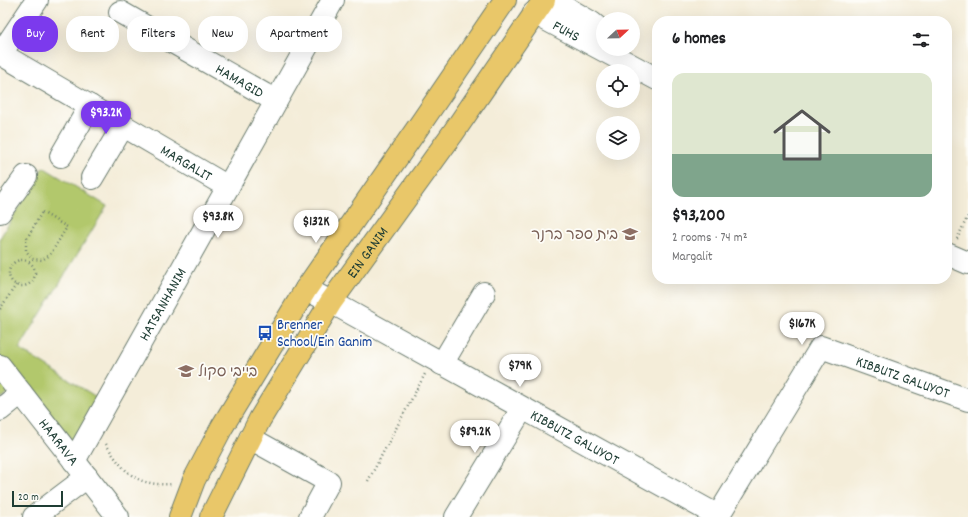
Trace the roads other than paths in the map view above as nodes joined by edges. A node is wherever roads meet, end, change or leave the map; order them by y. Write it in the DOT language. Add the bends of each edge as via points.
graph roads {
  1 [pos="37,0"];
  2 [pos="333,0"];
  3 [pos="505,0"];
  4 [pos="509,0"];
  5 [pos="553,0"];
  6 [pos="539,6"];
  7 [pos="120,12"];
  8 [pos="596,26"];
  9 [pos="0,55"];
  10 [pos="630,56"];
  11 [pos="651,76"];
  12 [pos="276,101"];
  13 [pos="90,106"];
  14 [pos="123,126"];
  15 [pos="60,156"];
  16 [pos="26,176"];
  17 [pos="92,178"];
  18 [pos="228,187"];
  19 [pos="0,212"];
  20 [pos="306,289"];
  21 [pos="484,293"];
  22 [pos="331,302"];
  23 [pos="438,362"];
  24 [pos="0,366"];
  25 [pos="21,393"];
  26 [pos="968,400"];
  27 [pos="522,408"];
  28 [pos="0,410"];
  29 [pos="250,438"];
  30 [pos="80,469"];
  31 [pos="34,517"];
  32 [pos="118,517"];
  33 [pos="180,517"];
  34 [pos="211,517"];
  35 [pos="310,517"];
  36 [pos="456,517"];
  37 [pos="719,517"];
  1 -- 9 [label="street"];
  2 -- 12 [label="street, HATSANHANIM"];
  3 -- 20 [label="main road, EIN GANIM"];
  4 -- 6 [label="main road, FUHS"];
  5 -- 8 [label="street, FUHS"];
  6 -- 11 [label="street, FUHS"];
  6 -- 22 [label="main road, EIN GANIM" via="453,133"];
  7 -- 12 [label="street, HAMAGID"];
  9 -- 13 [label="street, MARGALIT"];
  10 -- 11 [label="street, FUHS"];
  12 -- 18 [label="street, HATSANHANIM"];
  13 -- 14 [label="street, MARGALIT"];
  13 -- 15 [label="street"];
  14 -- 17 [label="street"];
  14 -- 18 [label="street, MARGALIT"];
  16 -- 19 [label="street"];
  18 -- 30 [label="street, HATSANHANIM" via="94,426"];
  20 -- 22 [label="street, KIBBUTZ GALUYOT"];
  20 -- 33 [label="main road, EIN GANIM" via="222,427 194,480"];
  21 -- 23 [label="street"];
  22 -- 23 [label="street, KIBBUTZ GALUYOT"];
  22 -- 29 [label="main road, EIN GANIM"];
  23 -- 27 [label="street, KIBBUTZ GALUYOT"];
  24 -- 25 [label="street, HAARAVA"];
  25 -- 28 [label="street"];
  25 -- 30 [label="street, HAARAVA"];
  26 -- 37 [label="street, KIBBUTZ GALUYOT" via="821,347"];
  27 -- 36 [label="street"];
  27 -- 37 [label="street, KIBBUTZ GALUYOT"];
  29 -- 34 [label="main road, EIN GANIM"];
  29 -- 35 [label="street" via="329,482"];
  30 -- 31 [label="street, HATSANHANIM"];
  30 -- 32 [label="street, HAARAVA"];
}
